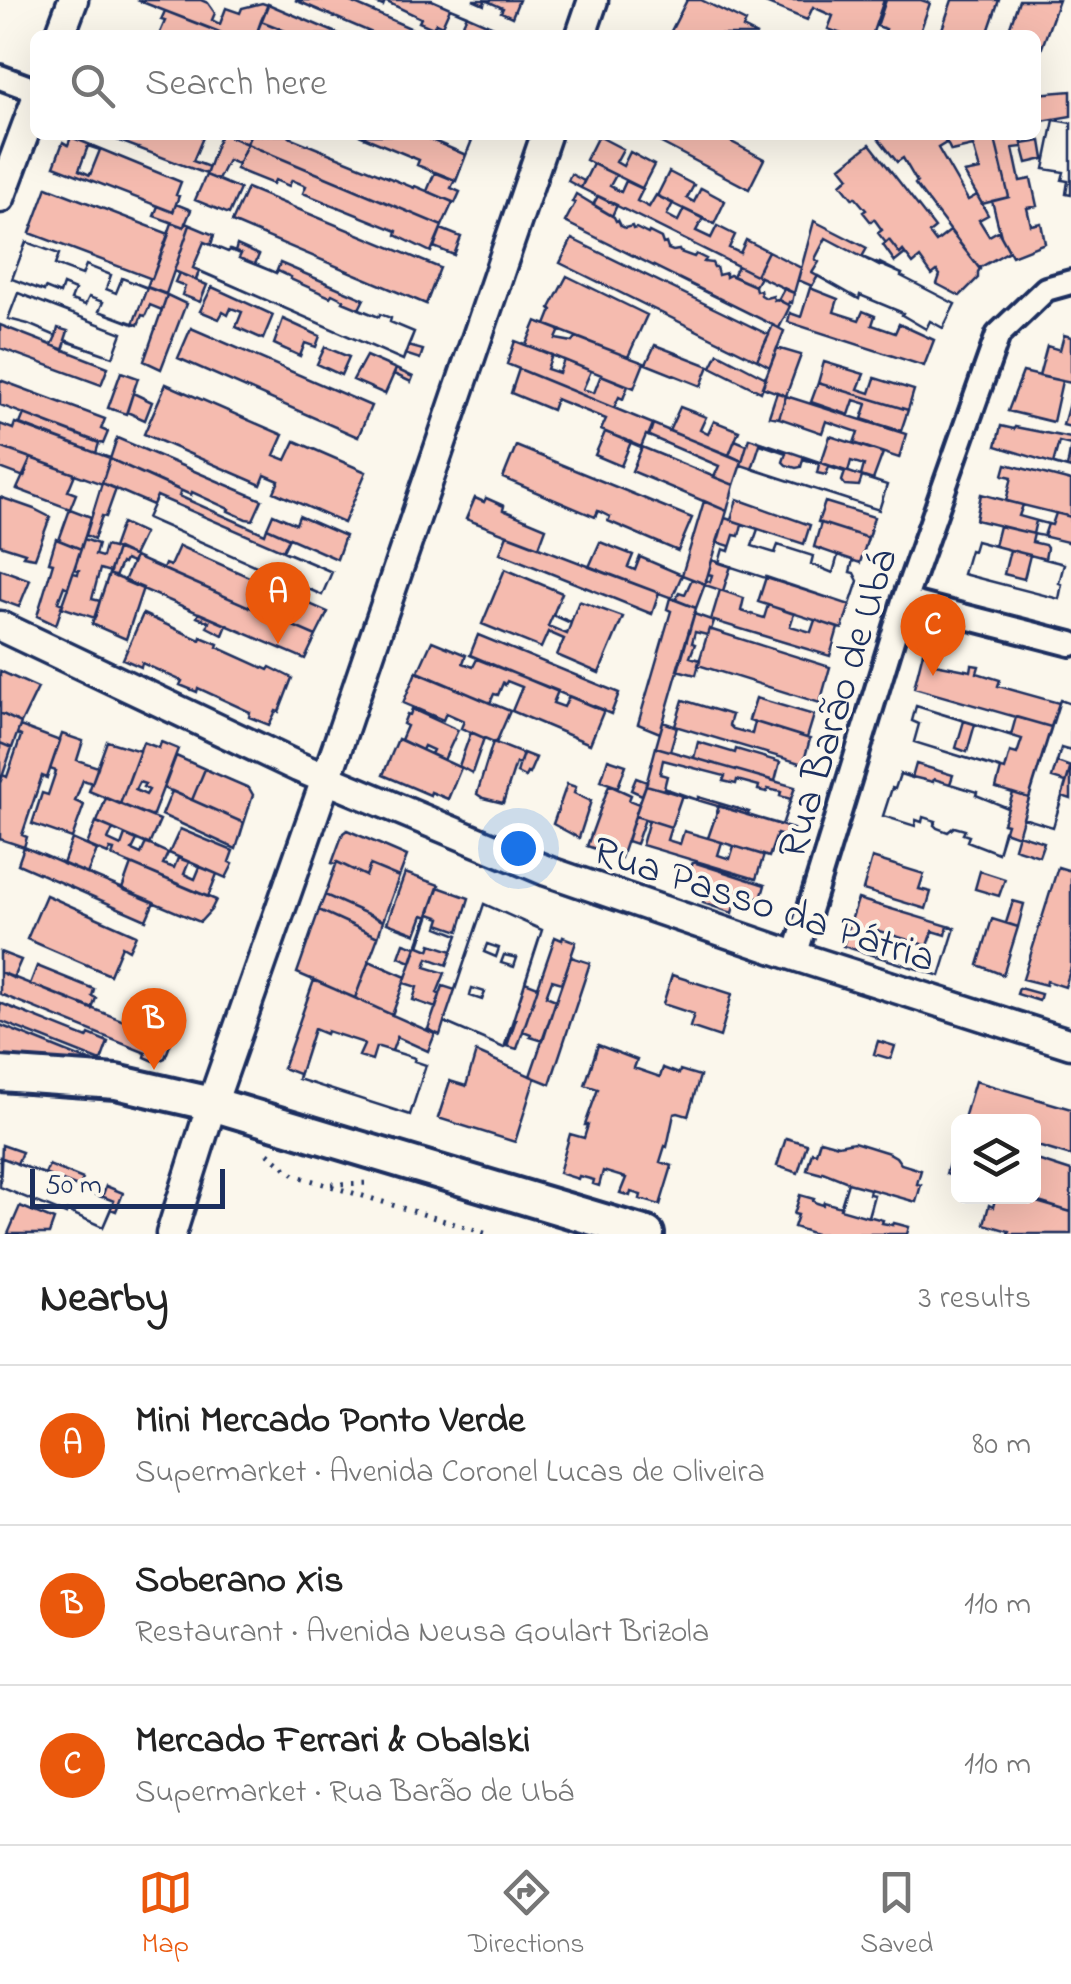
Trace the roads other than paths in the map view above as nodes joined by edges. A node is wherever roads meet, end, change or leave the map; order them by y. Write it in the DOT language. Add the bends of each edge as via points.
graph roads {
  1 [pos="73,0"];
  2 [pos="593,0"];
  3 [pos="62,30"];
  4 [pos="583,30"];
  5 [pos="0,77"];
  6 [pos="30,88"];
  7 [pos="30,117"];
  8 [pos="544,140"];
  9 [pos="0,198"];
  10 [pos="1071,282"];
  11 [pos="904,601"];
  12 [pos="0,626"];
  13 [pos="1071,644"];
  14 [pos="326,779"];
  15 [pos="795,956"];
  16 [pos="1071,1044"];
  17 [pos="0,1074"];
  18 [pos="212,1104"];
  19 [pos="171,1234"];
  20 [pos="648,1234"];
  1 -- 3 [label="street"];
  2 -- 4 [label="street"];
  5 -- 6 [label="street"];
  7 -- 9 [label="street"];
  8 -- 14 [label="street"];
  10 -- 11 [label="street, Rua Barão de Ubá" via="1046,289 998,334"];
  11 -- 13 [label="street"];
  11 -- 15 [label="street, Rua Barão de Ubá"];
  12 -- 14 [label="street, Rua Passo da Pátria"];
  14 -- 15 [label="street, Rua Passo da Pátria" via="548,871"];
  14 -- 18 [label="street"];
  15 -- 16 [label="street, Rua Passo da Pátria"];
  17 -- 18 [label="main road" via="116,1082"];
  18 -- 19 [label="street"];
  18 -- 20 [label="main road"];
}
